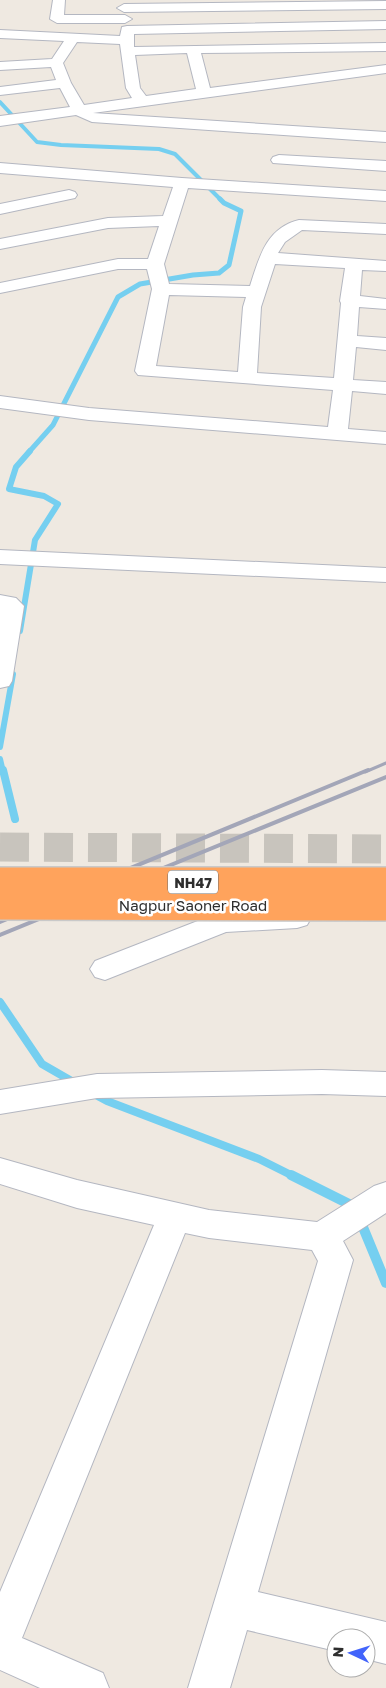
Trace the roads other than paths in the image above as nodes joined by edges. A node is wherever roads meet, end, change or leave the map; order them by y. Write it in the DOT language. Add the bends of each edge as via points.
graph roads {
  1 [pos="59,0"];
  2 [pos="267,3"];
  3 [pos="333,3"];
  4 [pos="386,4"];
  5 [pos="125,25"];
  6 [pos="386,25"];
  7 [pos="273,26"];
  8 [pos="0,34"];
  9 [pos="14,34"];
  10 [pos="73,37"];
  11 [pos="5,47"];
  12 [pos="386,47"];
  13 [pos="278,48"];
  14 [pos="194,49"];
  15 [pos="56,63"];
  16 [pos="0,66"];
  17 [pos="386,69"];
  18 [pos="288,81"];
  19 [pos="64,83"];
  20 [pos="0,91"];
  21 [pos="204,93"];
  22 [pos="142,102"];
  23 [pos="80,111"];
  24 [pos="0,121"];
  25 [pos="386,137"];
  26 [pos="278,160"];
  27 [pos="386,166"];
  28 [pos="0,168"];
  29 [pos="182,183"];
  30 [pos="69,195"];
  31 [pos="386,196"];
  32 [pos="0,209"];
  33 [pos="168,221"];
  34 [pos="386,229"];
  35 [pos="0,244"];
  36 [pos="268,258"];
  37 [pos="354,264"];
  38 [pos="386,266"];
  39 [pos="158,275"];
  40 [pos="0,287"];
  41 [pos="256,292"];
  42 [pos="349,301"];
  43 [pos="386,304"];
  44 [pos="346,341"];
  45 [pos="386,344"];
  46 [pos="247,378"];
  47 [pos="344,386"];
  48 [pos="386,388"];
  49 [pos="0,402"];
  50 [pos="337,434"];
  51 [pos="386,438"];
  52 [pos="0,557"];
  53 [pos="386,575"];
  54 [pos="0,602"];
  55 [pos="0,681"];
  56 [pos="0,882"];
  57 [pos="386,882"];
  58 [pos="0,905"];
  59 [pos="386,906"];
  60 [pos="386,919"];
  61 [pos="105,969"];
  62 [pos="386,1084"];
  63 [pos="0,1102"];
  64 [pos="0,1171"];
  65 [pos="386,1196"];
  66 [pos="175,1216"];
  67 [pos="322,1237"];
  68 [pos="233,1606"];
  69 [pos="0,1641"];
  70 [pos="386,1643"];
  71 [pos="0,1649"];
  72 [pos="88,1688"];
  73 [pos="209,1688"];
  1 -- 5 [label="street" via="57,19"];
  2 -- 3 [label="street"];
  2 -- 5 [label="street"];
  2 -- 7 [label="street"];
  3 -- 4 [label="street"];
  5 -- 7 [label="street"];
  5 -- 10 [label="street"];
  5 -- 14 [label="street"];
  5 -- 22 [label="street" via="133,88"];
  6 -- 7 [label="street"];
  7 -- 13 [label="street"];
  8 -- 9 [label="street"];
  9 -- 10 [label="street"];
  9 -- 11 [label="street"];
  10 -- 15 [label="street"];
  12 -- 13 [label="street"];
  13 -- 14 [label="street"];
  13 -- 18 [label="street"];
  14 -- 21 [label="street"];
  15 -- 16 [label="street"];
  15 -- 19 [label="street"];
  17 -- 18 [label="street"];
  18 -- 21 [label="street"];
  19 -- 20 [label="street"];
  19 -- 23 [label="street"];
  21 -- 22 [label="street"];
  22 -- 23 [label="street"];
  23 -- 24 [label="street"];
  23 -- 25 [label="street" via="92,118"];
  26 -- 27 [label="street"];
  28 -- 29 [label="street"];
  29 -- 31 [label="street"];
  29 -- 33 [label="street"];
  30 -- 32 [label="street"];
  33 -- 35 [label="street" via="108,223"];
  33 -- 39 [label="street"];
  34 -- 36 [label="street" via="299,225 272,244"];
  36 -- 37 [label="street"];
  36 -- 41 [label="street"];
  37 -- 38 [label="street"];
  37 -- 42 [label="street"];
  39 -- 40 [label="street" via="118,264"];
  39 -- 41 [label="street"];
  39 -- 46 [label="street" via="145,371"];
  41 -- 46 [label="street"];
  42 -- 43 [label="street"];
  42 -- 44 [label="street"];
  44 -- 45 [label="street"];
  44 -- 47 [label="street"];
  46 -- 47 [label="street"];
  47 -- 48 [label="street"];
  47 -- 50 [label="street"];
  49 -- 50 [label="street" via="89,414"];
  50 -- 51 [label="street"];
  52 -- 53 [label="street"];
  54 -- 55 [label="street" via="12,606"];
  56 -- 57 [label="highway, Nagpur Saoner Road / NH47, bridge"];
  58 -- 59 [label="highway, Nagpur Saoner Road / NH47, bridge"];
  60 -- 61 [label="street" via="300,918 222,922"];
  62 -- 63 [label="street" via="322,1082 83,1088"];
  64 -- 66 [label="street" via="77,1194"];
  65 -- 67 [label="street"];
  66 -- 67 [label="street" via="209,1224"];
  66 -- 69 [label="street"];
  67 -- 68 [label="street" via="336,1260"];
  68 -- 70 [label="street"];
  68 -- 73 [label="street"];
  71 -- 72 [label="street"];
}
